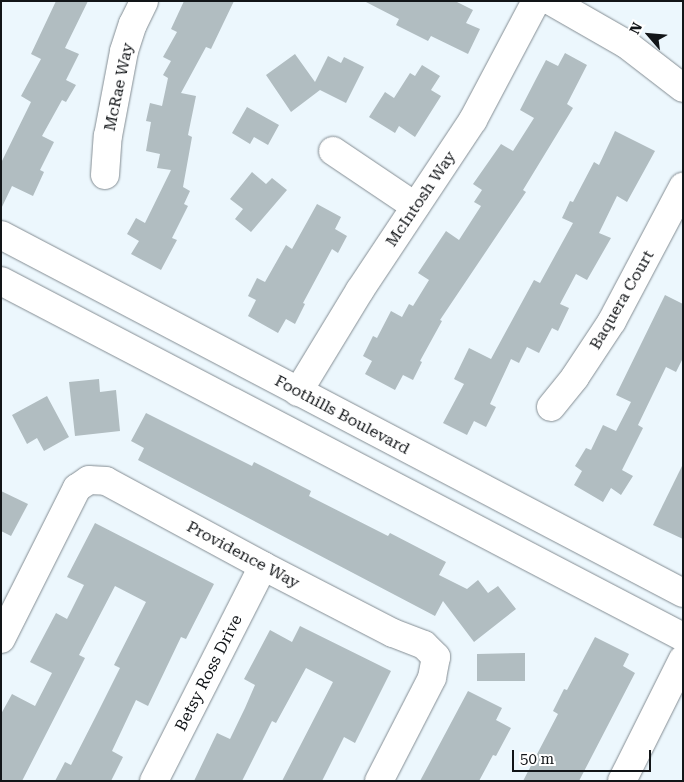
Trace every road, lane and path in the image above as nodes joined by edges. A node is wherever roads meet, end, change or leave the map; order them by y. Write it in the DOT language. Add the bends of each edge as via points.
graph roads {
  1 [pos="144,1"];
  2 [pos="536,1"];
  3 [pos="551,1"];
  4 [pos="683,88"];
  5 [pos="333,152"];
  6 [pos="105,175"];
  7 [pos="683,187"];
  8 [pos="415,206"];
  9 [pos="1,235"];
  10 [pos="1,281"];
  11 [pos="298,392"];
  12 [pos="551,407"];
  13 [pos="263,566"];
  14 [pos="683,593"];
  15 [pos="683,637"];
  16 [pos="1,639"];
  17 [pos="683,659"];
  18 [pos="154,781"];
  19 [pos="380,781"];
  20 [pos="622,781"];
  1 -- 6 [label="street, McRae Way" via="124,51 108,136"];
  2 -- 8 [label="street, McIntosh Way" via="473,120"];
  3 -- 4 [label="street" via="626,44"];
  5 -- 8 [label="street"];
  7 -- 12 [label="street, Baquera Court" via="612,321"];
  8 -- 11 [label="street, McIntosh Way"];
  9 -- 11 [label="street, Foothills Boulevard"];
  10 -- 15 [label="street"];
  11 -- 14 [label="street, Foothills Boulevard"];
  13 -- 16 [label="street, Providence Way" via="106,481 89,480 77,488"];
  13 -- 18 [label="street, Betsy Ross Drive"];
  13 -- 19 [label="street, Providence Way" via="393,633 424,645 436,657 432,678"];
  17 -- 20 [label="street"];
}
